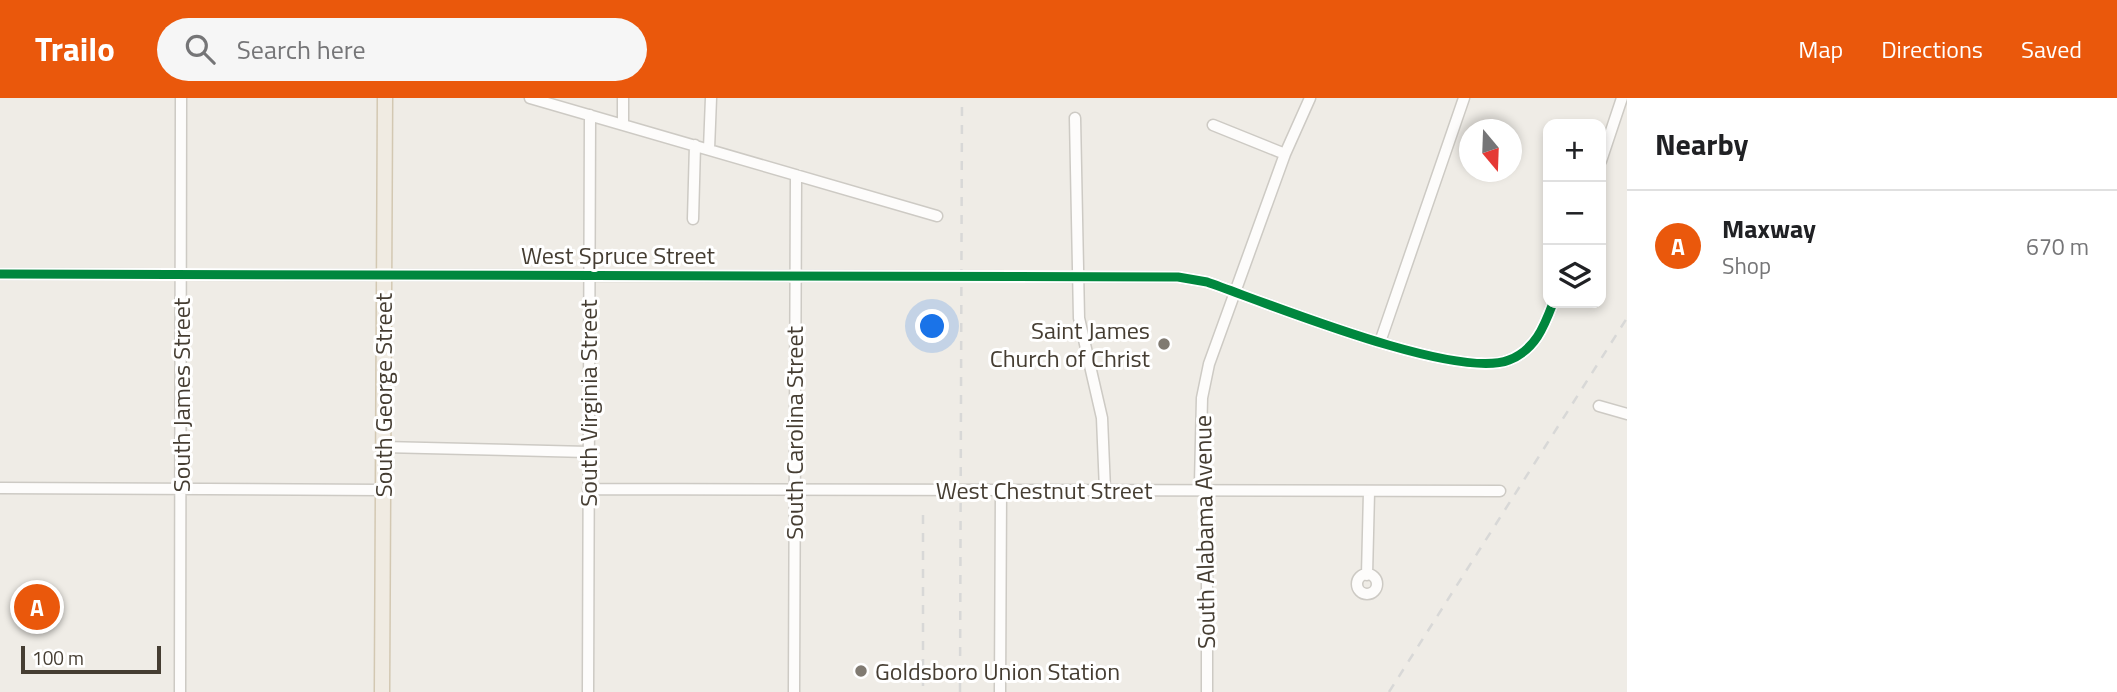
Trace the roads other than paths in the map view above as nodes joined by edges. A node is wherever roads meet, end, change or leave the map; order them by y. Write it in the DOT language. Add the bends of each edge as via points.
graph roads {
  1 [pos="181,98"];
  2 [pos="385,98"];
  3 [pos="530,98"];
  4 [pos="623,98"];
  5 [pos="711,98"];
  6 [pos="1310,98"];
  7 [pos="1464,98"];
  8 [pos="1622,98"];
  9 [pos="590,115"];
  10 [pos="1075,118"];
  11 [pos="623,124"];
  12 [pos="1213,125"];
  13 [pos="695,145"];
  14 [pos="1606,147"];
  15 [pos="709,149"];
  16 [pos="1285,154"];
  17 [pos="796,175"];
  18 [pos="937,216"];
  19 [pos="693,219"];
  20 [pos="0,274"];
  21 [pos="181,274"];
  22 [pos="383,274"];
  23 [pos="592,275"];
  24 [pos="794,275"];
  25 [pos="1077,276"];
  26 [pos="1234,291"];
  27 [pos="1551,308"];
  28 [pos="1380,342"];
  29 [pos="1598,406"];
  30 [pos="1627,414"];
  31 [pos="383,447"];
  32 [pos="587,452"];
  33 [pos="0,488"];
  34 [pos="181,488"];
  35 [pos="588,489"];
  36 [pos="382,490"];
  37 [pos="1000,490"];
  38 [pos="1105,490"];
  39 [pos="795,491"];
  40 [pos="1500,491"];
  41 [pos="1207,492"];
  42 [pos="1369,492"];
  43 [pos="1367,575"];
  44 [pos="180,692"];
  45 [pos="382,692"];
  46 [pos="587,692"];
  47 [pos="794,692"];
  48 [pos="1000,692"];
  49 [pos="1207,692"];
  1 -- 21 [label="street, South James Street"];
  2 -- 22 [label="main road, South George Street"];
  3 -- 9 [label="street"];
  4 -- 11 [label="street"];
  5 -- 15 [label="street"];
  6 -- 16 [label="street, South Alabama Avenue"];
  7 -- 28 [label="street"];
  8 -- 14 [label="street"];
  9 -- 11 [label="street"];
  9 -- 23 [label="street, South Virginia Street"];
  10 -- 25 [label="street"];
  11 -- 13 [label="street"];
  12 -- 16 [label="street"];
  13 -- 15 [label="street"];
  13 -- 19 [label="street"];
  15 -- 17 [label="street"];
  16 -- 26 [label="street, South Alabama Avenue"];
  17 -- 18 [label="street"];
  17 -- 24 [label="street, South Carolina Street"];
  20 -- 21 [label="street, West Spruce Street"];
  21 -- 22 [label="street, West Spruce Street"];
  21 -- 34 [label="street, South James Street"];
  22 -- 23 [label="street, West Spruce Street"];
  22 -- 31 [label="main road, South George Street"];
  23 -- 24 [label="street, West Spruce Street"];
  23 -- 32 [label="street, South Virginia Street" via="588,282"];
  24 -- 25 [label="street, West Spruce Street"];
  24 -- 39 [label="street, South Carolina Street"];
  25 -- 26 [label="street, West Spruce Street" via="1178,277"];
  25 -- 38 [label="street" via="1081,333 1102,418"];
  26 -- 28 [label="street, West Spruce Street"];
  26 -- 41 [label="street, South Alabama Avenue" via="1202,398 1200,483"];
  27 -- 28 [label="street, West Spruce Street" via="1541,333 1521,354 1500,363 1458,363"];
  29 -- 30 [label="street"];
  31 -- 32 [label="street"];
  31 -- 36 [label="main road, South George Street"];
  32 -- 35 [label="street, South Virginia Street"];
  33 -- 34 [label="street"];
  34 -- 36 [label="street"];
  34 -- 44 [label="street, South James Street"];
  35 -- 39 [label="street, West Chestnut Street"];
  35 -- 46 [label="street, South Virginia Street"];
  36 -- 45 [label="main road, South George Street"];
  37 -- 38 [label="street, West Chestnut Street"];
  37 -- 39 [label="street, West Chestnut Street"];
  37 -- 48 [label="street"];
  38 -- 41 [label="street, West Chestnut Street"];
  39 -- 47 [label="street, South Carolina Street"];
  40 -- 42 [label="street, West Chestnut Street"];
  41 -- 42 [label="street, West Chestnut Street"];
  41 -- 49 [label="street, South Alabama Avenue"];
  42 -- 43 [label="street"];
}
